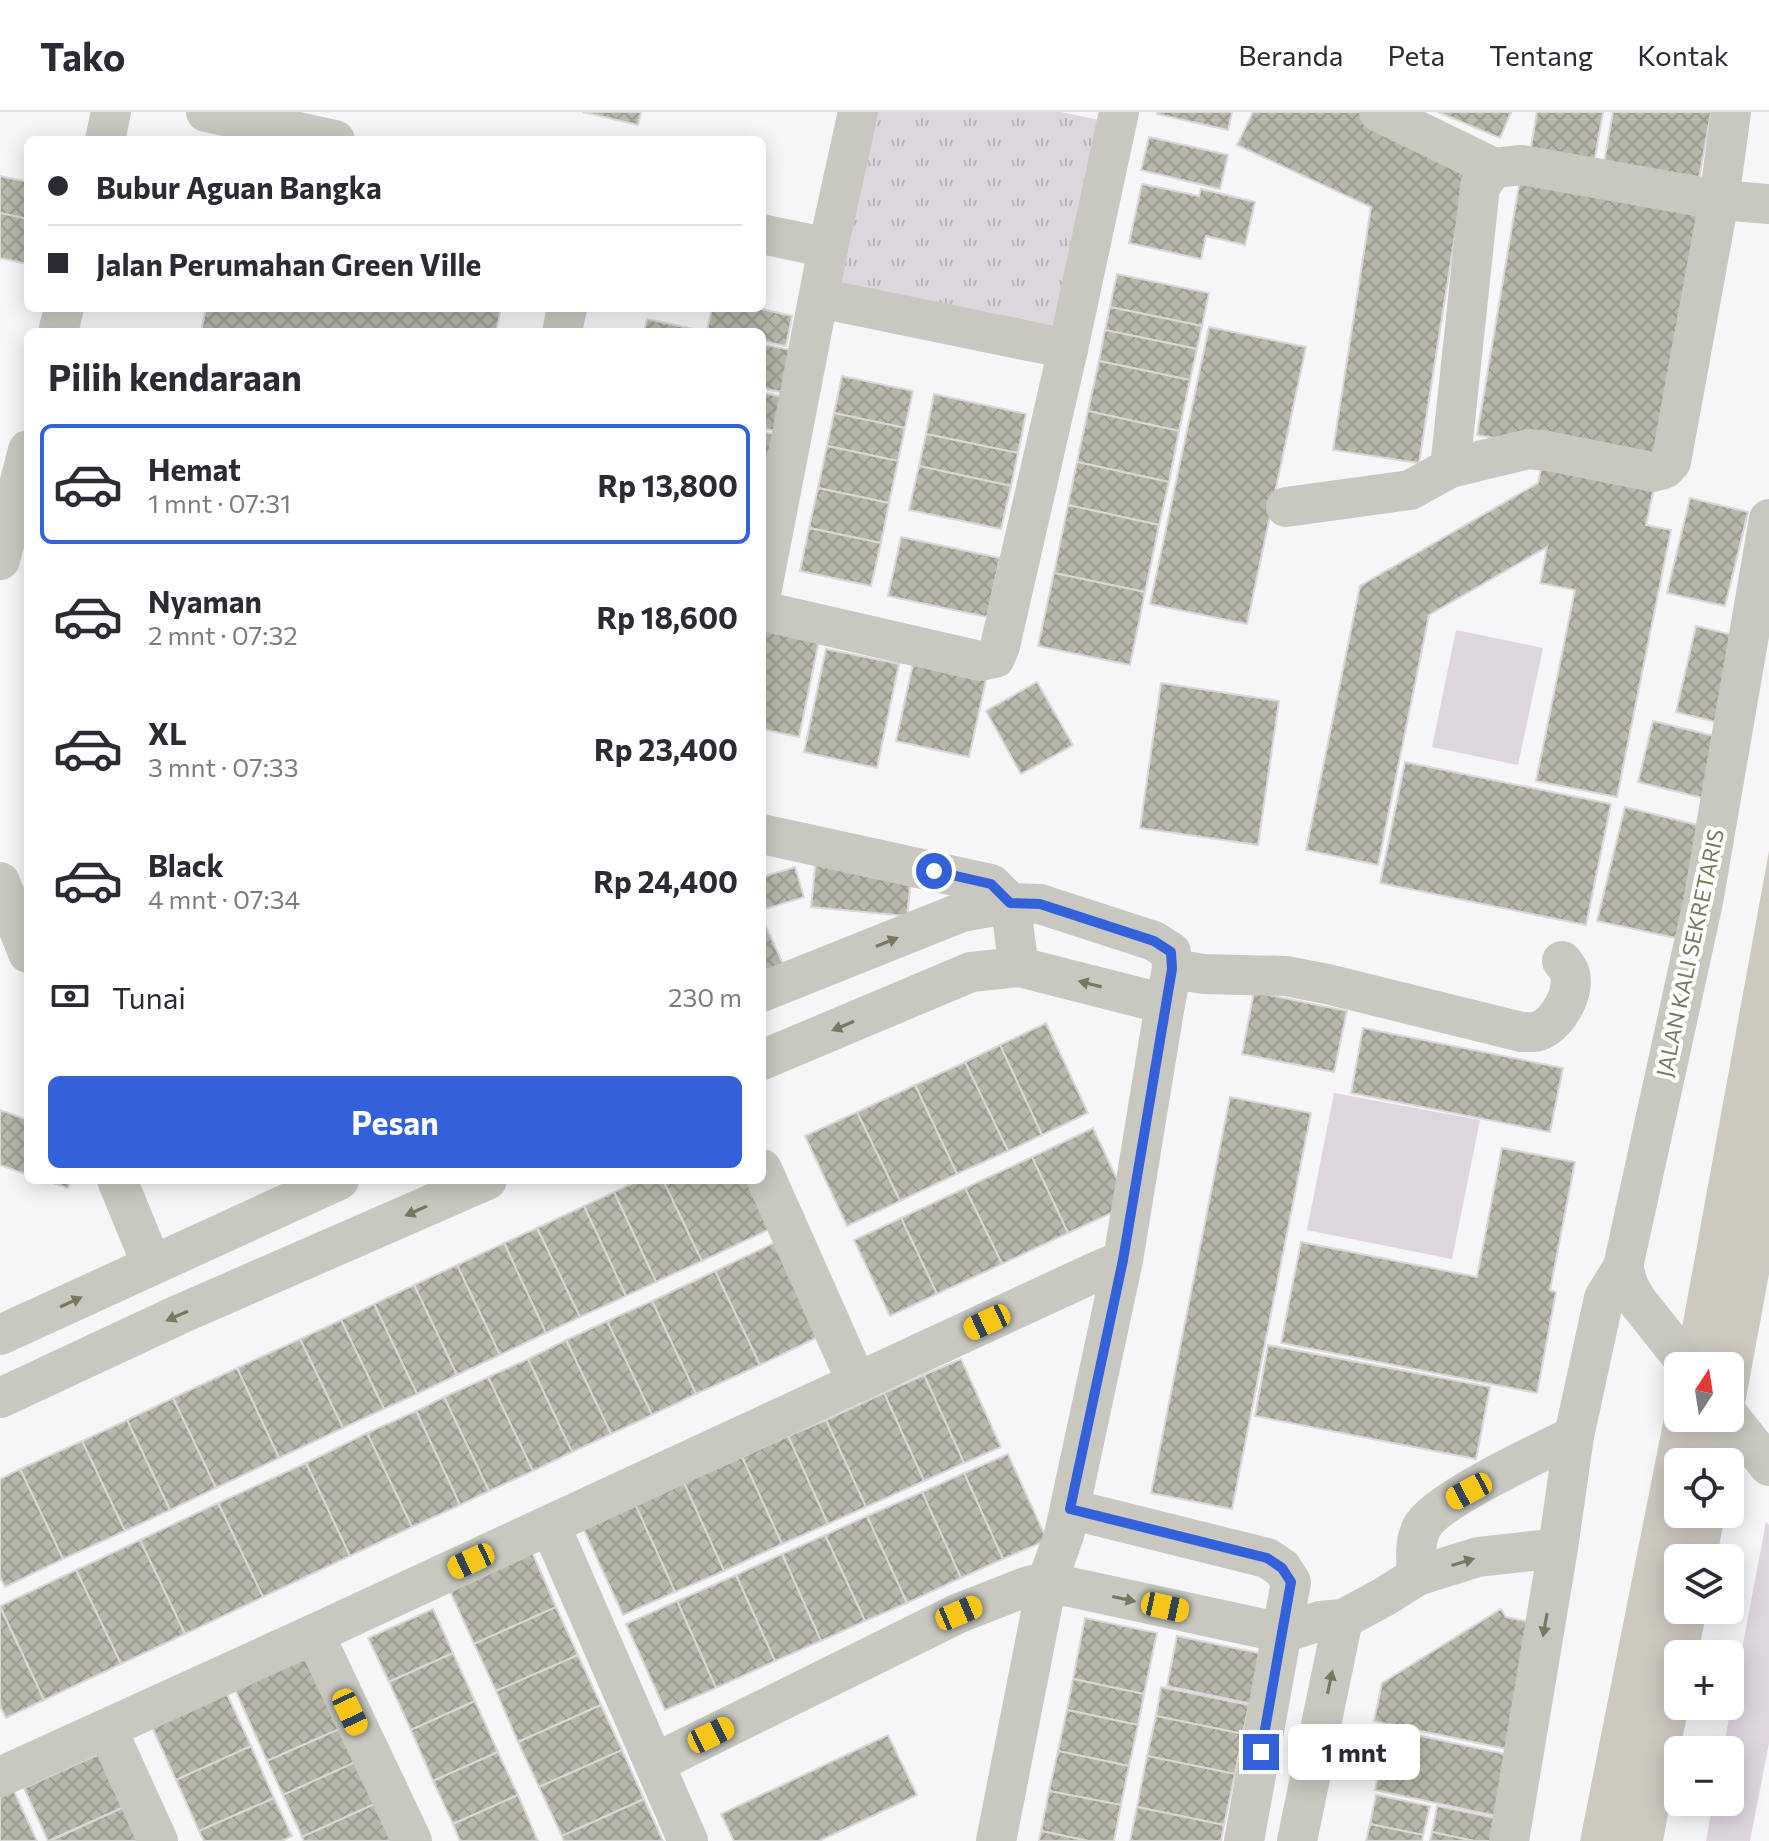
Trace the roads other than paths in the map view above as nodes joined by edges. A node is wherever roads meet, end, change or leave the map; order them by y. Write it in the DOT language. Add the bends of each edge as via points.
graph roads {
  1 [pos="111,112"];
  2 [pos="206,112"];
  3 [pos="858,112"];
  4 [pos="1379,112"];
  5 [pos="1731,112"];
  6 [pos="1109,114"];
  7 [pos="328,130"];
  8 [pos="106,136"];
  9 [pos="1494,168"];
  10 [pos="1719,200"];
  11 [pos="1769,204"];
  12 [pos="766,235"];
  13 [pos="828,248"];
  14 [pos="819,298"];
  15 [pos="1068,349"];
  16 [pos="24,466"];
  17 [pos="1450,468"];
  18 [pos="1286,507"];
  19 [pos="1769,519"];
  20 [pos="0,560"];
  21 [pos="766,569"];
  22 [pos="766,610"];
  23 [pos="766,835"];
  24 [pos="0,882"];
  25 [pos="1010,903"];
  26 [pos="24,943"];
  27 [pos="1562,961"];
  28 [pos="1019,967"];
  29 [pos="1169,987"];
  30 [pos="766,990"];
  31 [pos="766,1058"];
  32 [pos="766,1178"];
  33 [pos="119,1184"];
  34 [pos="330,1184"];
  35 [pos="478,1184"];
  36 [pos="1123,1260"];
  37 [pos="152,1265"];
  38 [pos="1631,1284"];
  39 [pos="0,1335"];
  40 [pos="1679,1352"];
  41 [pos="857,1383"];
  42 [pos="0,1398"];
  43 [pos="1742,1432"];
  44 [pos="1574,1436"];
  45 [pos="1769,1466"];
  46 [pos="1070,1509"];
  47 [pos="550,1525"];
  48 [pos="1558,1548"];
  49 [pos="1417,1576"];
  50 [pos="1047,1582"];
  51 [pos="1343,1619"];
  52 [pos="1283,1633"];
  53 [pos="314,1634"];
  54 [pos="107,1729"];
  55 [pos="655,1763"];
  56 [pos="0,1777"];
  57 [pos="158,1841"];
  58 [pos="412,1841"];
  59 [pos="688,1841"];
  60 [pos="996,1841"];
  61 [pos="1244,1841"];
  62 [pos="1297,1841"];
  63 [pos="1509,1841"];
  1 -- 8 [label="street"];
  2 -- 7 [label="street"];
  3 -- 13 [label="street"];
  4 -- 9 [label="street"];
  5 -- 10 [label="street"];
  6 -- 15 [label="street"];
  9 -- 10 [label="street" via="1522,165"];
  9 -- 17 [label="street" via="1480,186"];
  10 -- 11 [label="street"];
  10 -- 17 [label="street" via="1671,462 1664,469 1653,472 1529,449"];
  12 -- 13 [label="street"];
  13 -- 14 [label="street"];
  14 -- 15 [label="street"];
  14 -- 21 [label="street"];
  15 -- 22 [label="street" via="995,658 980,661"];
  16 -- 20 [label="street"];
  17 -- 18 [label="street" via="1410,490"];
  19 -- 38 [label="street, JALAN KALI SEKRETARIS"];
  23 -- 25 [label="street" via="991,884"];
  24 -- 26 [label="street"];
  25 -- 28 [label="street"];
  25 -- 29 [label="street" via="1040,904 1154,941 1171,952"];
  30 -- 25 [label="street, one-way" via="962,912"];
  27 -- 29 [label="street" via="1569,971 1569,997 1546,1028 1536,1032 1286,976 1204,974"];
  29 -- 28 [label="street, one-way"];
  28 -- 31 [label="street, one-way" via="971,972"];
  29 -- 36 [label="street"];
  32 -- 41 [label="street"];
  33 -- 37 [label="street"];
  34 -- 37 [label="street"];
  35 -- 42 [label="street, one-way"];
  36 -- 41 [label="street"];
  36 -- 46 [label="street"];
  39 -- 37 [label="street, one-way"];
  38 -- 40 [label="street"];
  38 -- 44 [label="street, JALAN KALI SEKRETARIS" via="1604,1298"];
  41 -- 47 [label="street"];
  43 -- 45 [label="street"];
  44 -- 48 [label="street, JALAN KALI SEKRETARIS"];
  44 -- 49 [label="street" via="1450,1501 1423,1525 1416,1544"];
  46 -- 50 [label="street"];
  46 -- 52 [label="street" via="1267,1558 1291,1582"];
  47 -- 53 [label="street"];
  47 -- 55 [label="street"];
  49 -- 48 [label="street, one-way" via="1478,1557"];
  48 -- 63 [label="street, JALAN KALI SEKRETARIS, one-way"];
  49 -- 51 [label="street"];
  50 -- 52 [label="street, one-way"];
  50 -- 55 [label="street" via="959,1613"];
  50 -- 60 [label="street"];
  51 -- 52 [label="street"];
  62 -- 51 [label="street, one-way"];
  52 -- 61 [label="street"];
  53 -- 54 [label="street"];
  53 -- 58 [label="street"];
  54 -- 56 [label="street"];
  54 -- 57 [label="street"];
  55 -- 59 [label="street"];
}
